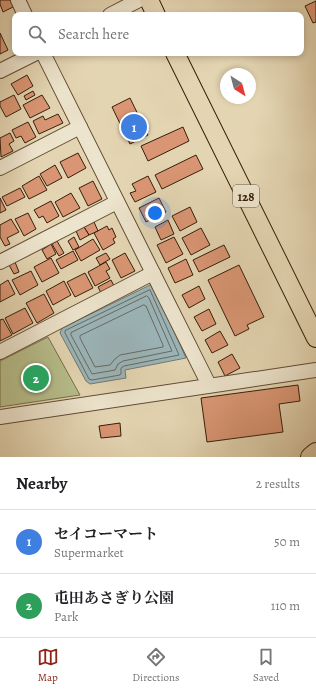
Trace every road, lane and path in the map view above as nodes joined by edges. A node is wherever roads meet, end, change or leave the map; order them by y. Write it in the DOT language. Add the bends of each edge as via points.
graph roads {
  1 [pos="18,0"];
  2 [pos="139,0"];
  3 [pos="149,0"];
  4 [pos="24,12"];
  5 [pos="116,12"];
  6 [pos="155,12"];
  7 [pos="30,56"];
  8 [pos="44,56"];
  9 [pos="176,56"];
  10 [pos="0,71"];
  11 [pos="80,127"];
  12 [pos="0,168"];
  13 [pos="118,202"];
  14 [pos="0,262"];
  15 [pos="153,273"];
  16 [pos="316,338"];
  17 [pos="0,352"];
  18 [pos="316,370"];
  19 [pos="209,385"];
  20 [pos="0,417"];
  21 [pos="316,452"];
  22 [pos="310,457"];
  1 -- 4 [label="street"];
  2 -- 5 [label="street"];
  3 -- 6 [label="main road"];
  7 -- 10 [label="street"];
  8 -- 11 [label="street"];
  9 -- 16 [label="main road, 128"];
  11 -- 12 [label="street"];
  11 -- 13 [label="street"];
  13 -- 14 [label="street"];
  13 -- 15 [label="street"];
  15 -- 17 [label="street"];
  15 -- 19 [label="street"];
  18 -- 19 [label="street"];
  19 -- 20 [label="street"];
  21 -- 22 [label="main road"];
}
